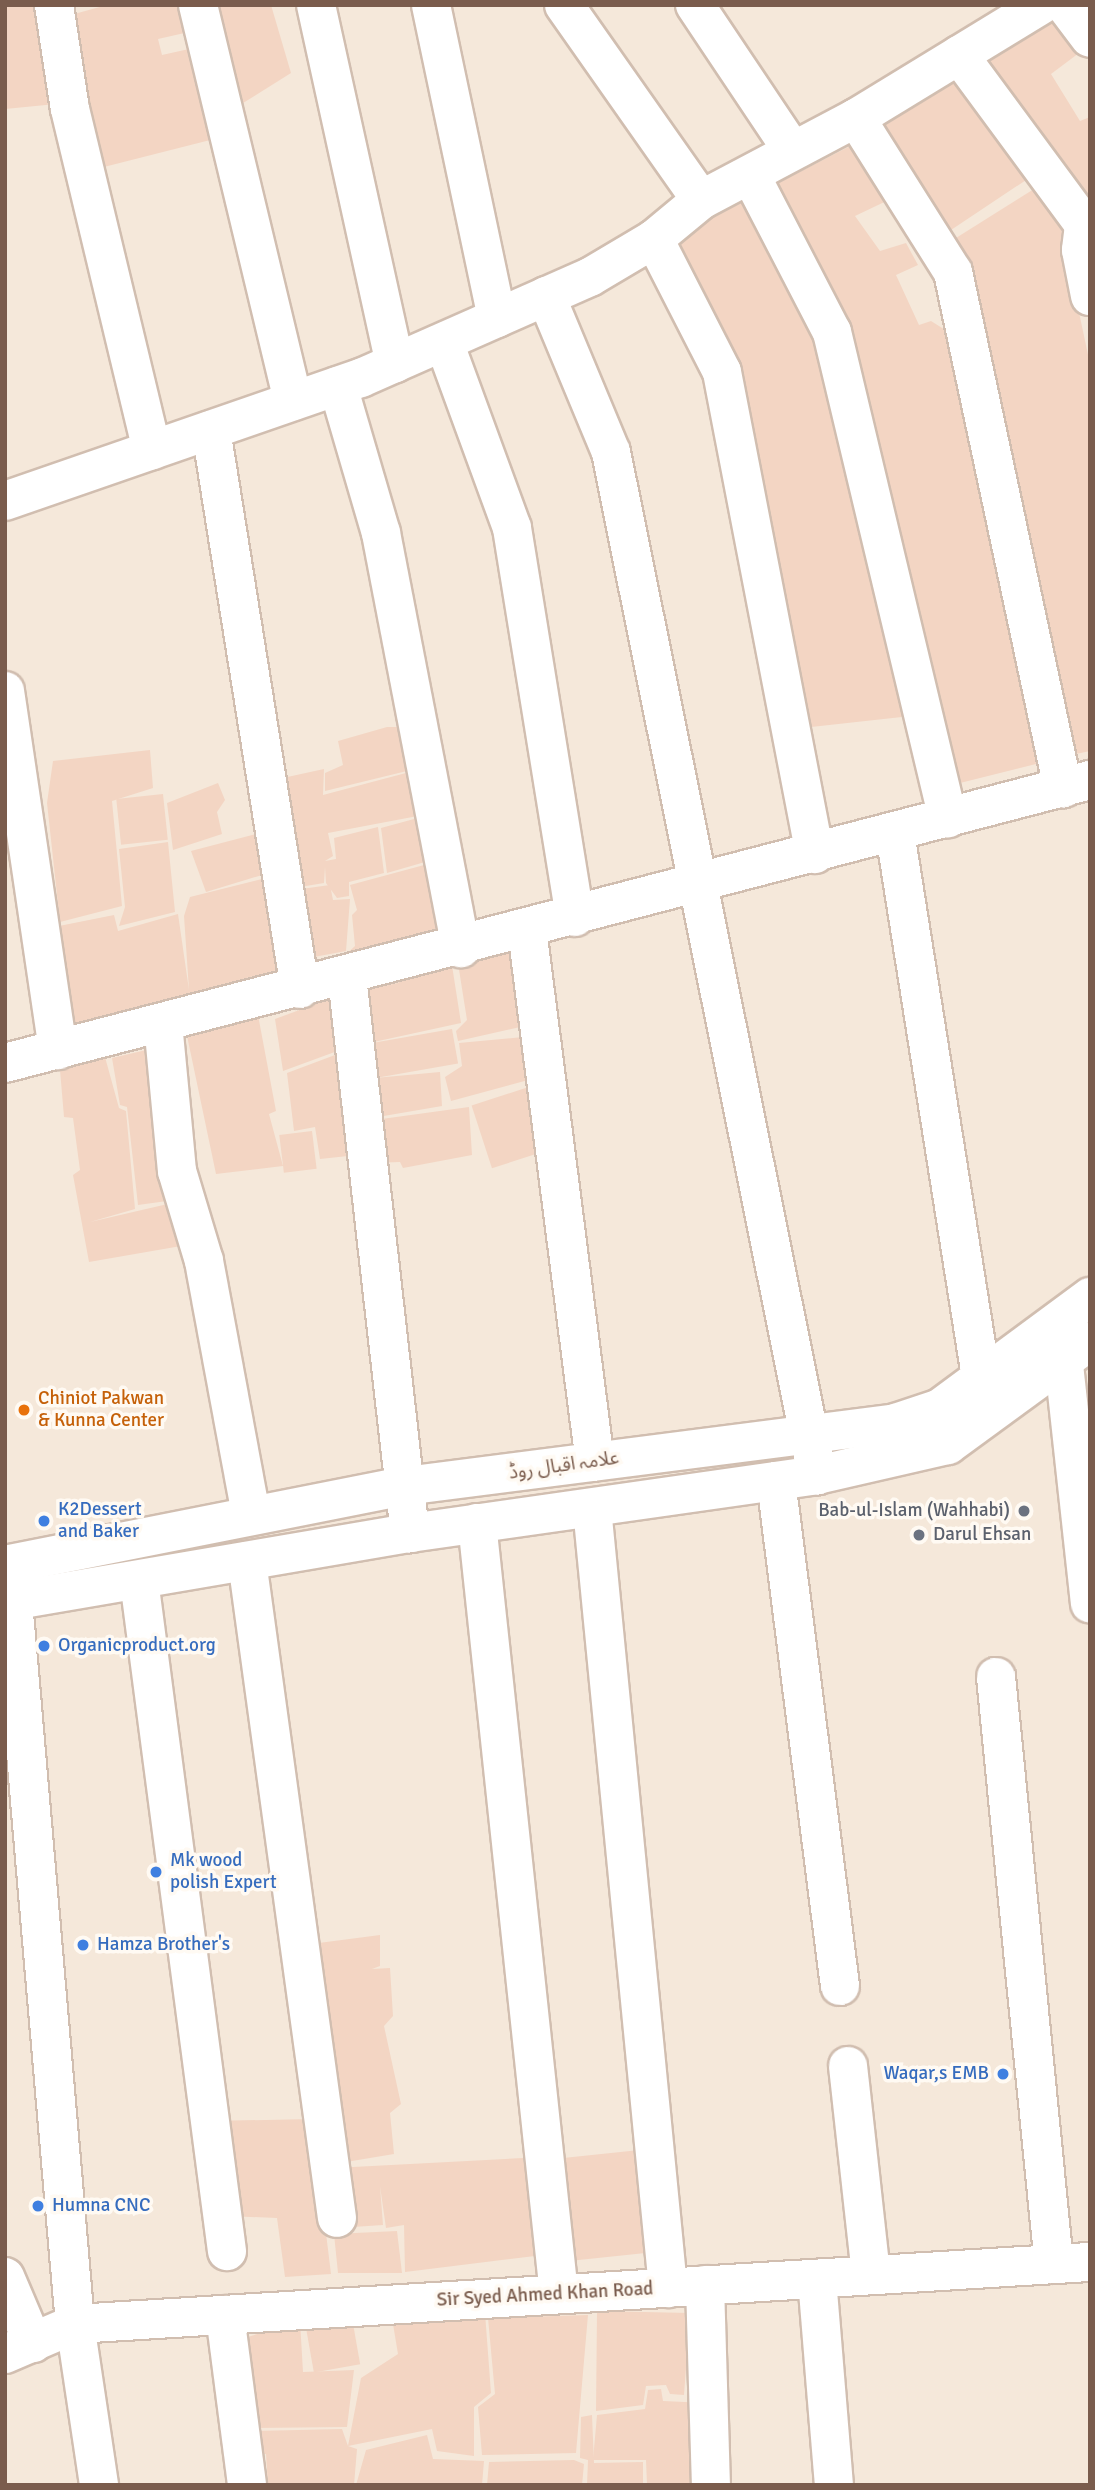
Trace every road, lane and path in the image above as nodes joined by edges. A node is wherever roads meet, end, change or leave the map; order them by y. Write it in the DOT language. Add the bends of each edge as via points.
graph roads {
  1 [pos="54,5"];
  2 [pos="198,5"];
  3 [pos="316,5"];
  4 [pos="431,5"];
  5 [pos="564,5"];
  6 [pos="695,5"];
  7 [pos="1041,5"];
  8 [pos="1065,5"];
  9 [pos="1090,38"];
  10 [pos="959,55"];
  11 [pos="856,118"];
  12 [pos="792,150"];
  13 [pos="751,176"];
  14 [pos="701,200"];
  15 [pos="1087,229"];
  16 [pos="654,239"];
  17 [pos="546,296"];
  18 [pos="1090,296"];
  19 [pos="497,318"];
  20 [pos="444,342"];
  21 [pos="395,363"];
  22 [pos="338,386"];
  23 [pos="293,401"];
  24 [pos="211,430"];
  25 [pos="152,450"];
  26 [pos="5,501"];
  27 [pos="5,691"];
  28 [pos="1083,784"];
  29 [pos="948,818"];
  30 [pos="895,833"];
  31 [pos="815,854"];
  32 [pos="702,883"];
  33 [pos="575,917"];
  34 [pos="527,930"];
  35 [pos="461,947"];
  36 [pos="347,977"];
  37 [pos="300,989"];
  38 [pos="163,1023"];
  39 [pos="58,1050"];
  40 [pos="5,1063"];
  41 [pos="1090,1297"];
  42 [pos="1058,1321"];
  43 [pos="1077,1350"];
  44 [pos="981,1378"];
  45 [pos="987,1417"];
  46 [pos="806,1433"];
  47 [pos="595,1462"];
  48 [pos="817,1475"];
  49 [pos="776,1481"];
  50 [pos="405,1486"];
  51 [pos="592,1508"];
  52 [pos="251,1515"];
  53 [pos="477,1523"];
  54 [pos="410,1533"];
  55 [pos="247,1562"];
  56 [pos="8,1573"];
  57 [pos="139,1580"];
  58 [pos="1090,1603"];
  59 [pos="996,1677"];
  60 [pos="840,1986"];
  61 [pos="848,2066"];
  62 [pos="337,2218"];
  63 [pos="227,2251"];
  64 [pos="1072,2263"];
  65 [pos="871,2274"];
  66 [pos="5,2277"];
  67 [pos="817,2278"];
  68 [pos="686,2287"];
  69 [pos="559,2294"];
  70 [pos="225,2315"];
  71 [pos="75,2324"];
  72 [pos="19,2348"];
  73 [pos="99,2485"];
  74 [pos="247,2485"];
  75 [pos="711,2485"];
  76 [pos="834,2485"];
  1 -- 25 [label="street" via="70,109"];
  2 -- 23 [label="street"];
  3 -- 21 [label="street"];
  4 -- 19 [label="street"];
  5 -- 14 [label="street"];
  6 -- 12 [label="street"];
  7 -- 10 [label="street"];
  8 -- 9 [label="street"];
  10 -- 11 [label="street"];
  10 -- 15 [label="street"];
  11 -- 12 [label="street"];
  11 -- 28 [label="street" via="953,272"];
  12 -- 13 [label="street"];
  13 -- 14 [label="street"];
  13 -- 29 [label="street" via="832,332"];
  14 -- 16 [label="street"];
  15 -- 18 [label="street" via="1081,250"];
  16 -- 17 [label="street"];
  16 -- 31 [label="street" via="722,372"];
  17 -- 19 [label="street"];
  17 -- 32 [label="street" via="611,452"];
  19 -- 20 [label="street"];
  20 -- 21 [label="street"];
  20 -- 33 [label="street" via="512,528"];
  21 -- 22 [label="street"];
  22 -- 23 [label="street"];
  22 -- 35 [label="street" via="381,533"];
  23 -- 24 [label="street"];
  24 -- 25 [label="street"];
  24 -- 37 [label="street"];
  25 -- 26 [label="street"];
  27 -- 39 [label="street"];
  28 -- 29 [label="street"];
  29 -- 30 [label="street"];
  30 -- 31 [label="street"];
  30 -- 44 [label="street"];
  31 -- 32 [label="street"];
  32 -- 33 [label="street"];
  32 -- 46 [label="street"];
  33 -- 34 [label="street"];
  34 -- 35 [label="street"];
  34 -- 47 [label="street"];
  35 -- 36 [label="street"];
  36 -- 37 [label="street"];
  36 -- 50 [label="street"];
  37 -- 38 [label="street"];
  38 -- 39 [label="street"];
  38 -- 52 [label="street" via="177,1171 204,1261"];
  39 -- 40 [label="street"];
  41 -- 42 [label="street, علامہ اقبال روڈ"];
  42 -- 43 [label="street"];
  42 -- 44 [label="street, علامہ اقبال روڈ"];
  43 -- 45 [label="street"];
  43 -- 58 [label="street"];
  44 -- 45 [label="street"];
  44 -- 46 [label="street, علامہ اقبال روڈ" via="920,1416"];
  45 -- 48 [label="street" via="948,1446"];
  46 -- 47 [label="street, علامہ اقبال روڈ"];
  46 -- 48 [label="street"];
  47 -- 50 [label="street, علامہ اقبال روڈ"];
  48 -- 49 [label="street"];
  49 -- 51 [label="street"];
  49 -- 60 [label="street"];
  50 -- 52 [label="street, علامہ اقبال روڈ"];
  50 -- 54 [label="street"];
  51 -- 53 [label="street"];
  51 -- 68 [label="street"];
  52 -- 56 [label="street, علامہ اقبال روڈ"];
  53 -- 54 [label="street"];
  53 -- 69 [label="street"];
  54 -- 55 [label="street"];
  55 -- 57 [label="street"];
  55 -- 62 [label="street"];
  56 -- 57 [label="street"];
  56 -- 71 [label="street"];
  57 -- 63 [label="street"];
  59 -- 64 [label="street"];
  61 -- 65 [label="street"];
  64 -- 65 [label="street, Sir Syed Ahmed Khan Road"];
  65 -- 67 [label="street, Sir Syed Ahmed Khan Road"];
  66 -- 72 [label="street"];
  67 -- 68 [label="street, Sir Syed Ahmed Khan Road"];
  67 -- 76 [label="street"];
  68 -- 69 [label="street, Sir Syed Ahmed Khan Road"];
  68 -- 75 [label="street"];
  69 -- 70 [label="street, Sir Syed Ahmed Khan Road"];
  70 -- 71 [label="street, Sir Syed Ahmed Khan Road"];
  70 -- 74 [label="street"];
  71 -- 72 [label="street, Sir Syed Ahmed Khan Road"];
  71 -- 73 [label="street"];
}
